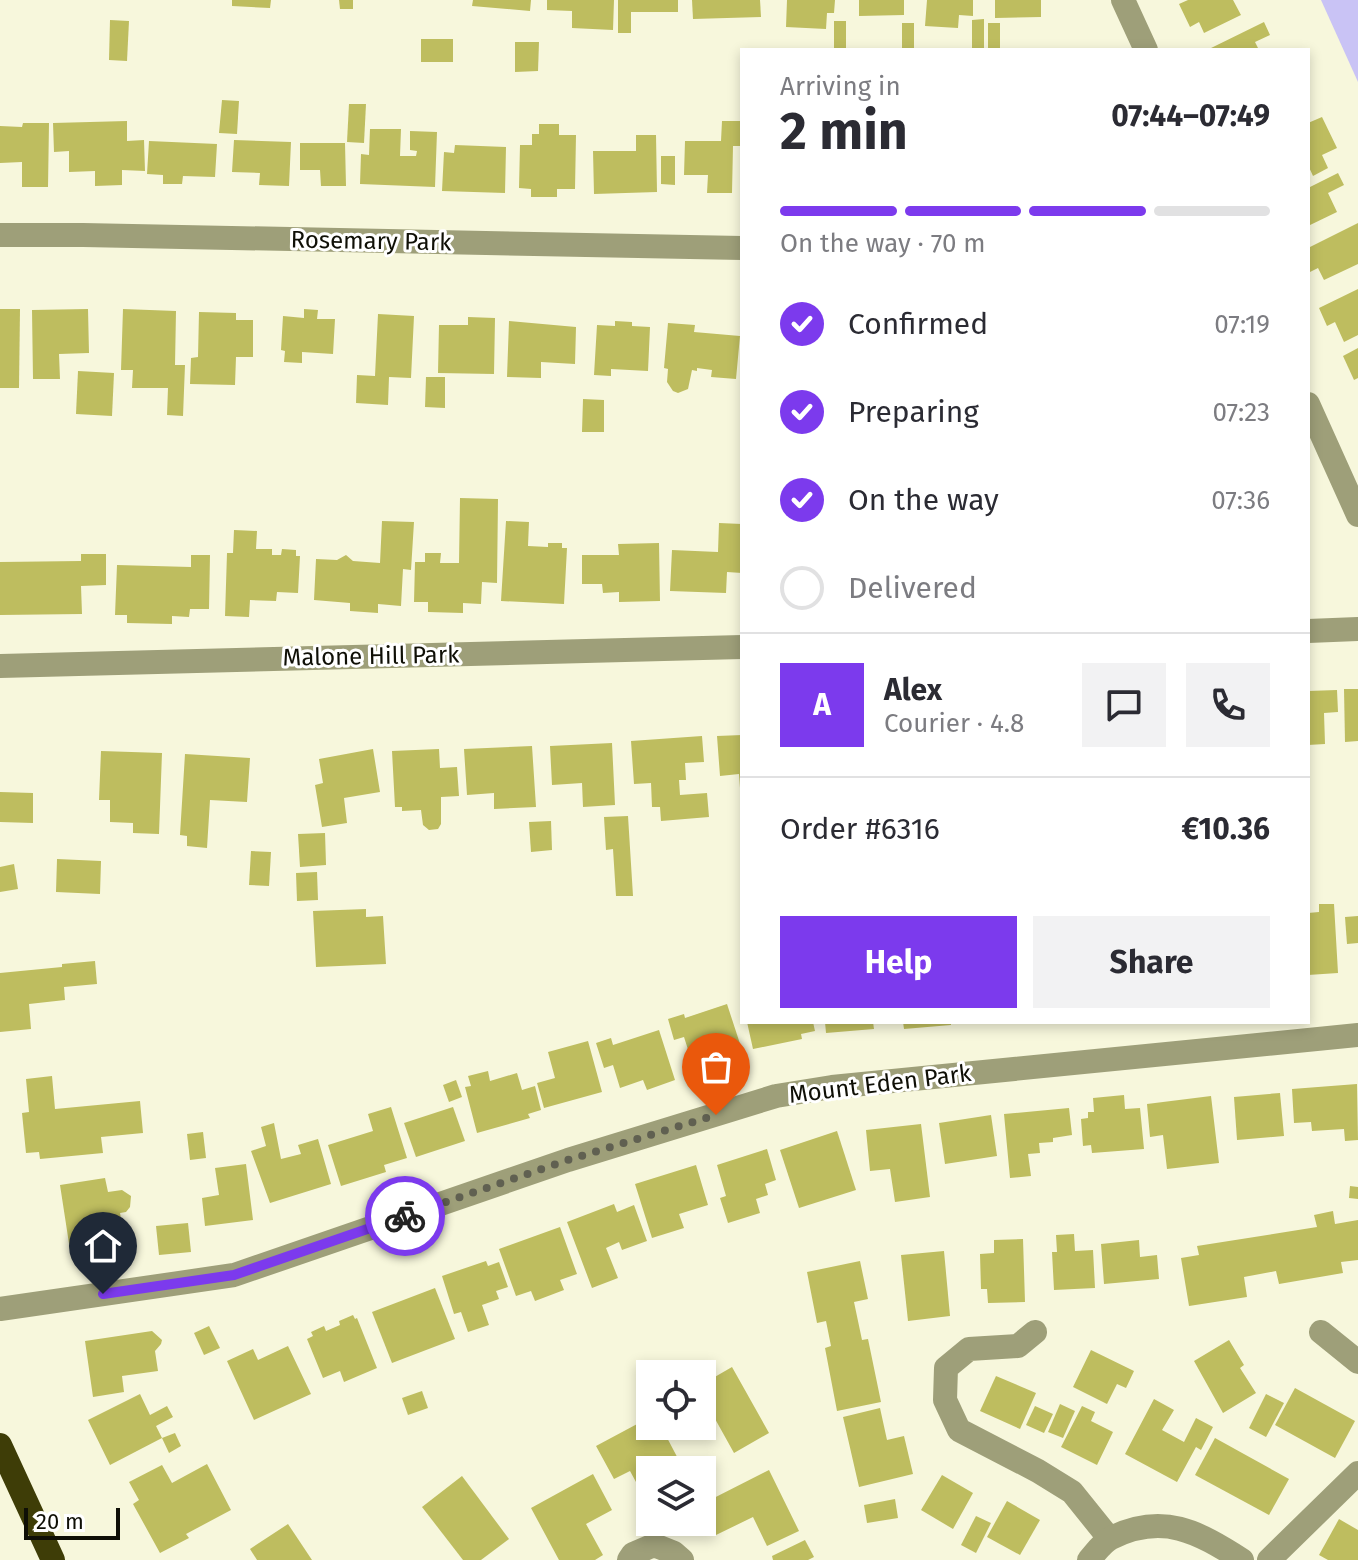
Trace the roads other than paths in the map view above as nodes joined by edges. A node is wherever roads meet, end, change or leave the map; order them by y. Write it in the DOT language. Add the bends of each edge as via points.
graph roads {
  1 [pos="1123,0"];
  2 [pos="1145,48"];
  3 [pos="0,235"];
  4 [pos="740,248"];
  5 [pos="1310,408"];
  6 [pos="1358,515"];
  7 [pos="1358,629"];
  8 [pos="1310,631"];
  9 [pos="740,647"];
  10 [pos="0,666"];
  11 [pos="1358,1035"];
  12 [pos="0,1309"];
  13 [pos="1035,1332"];
  14 [pos="1321,1332"];
  15 [pos="1358,1362"];
  16 [pos="0,1445"];
  17 [pos="1358,1473"];
  18 [pos="1109,1538"];
  19 [pos="53,1560"];
  20 [pos="629,1560"];
  21 [pos="682,1560"];
  22 [pos="1089,1560"];
  23 [pos="1242,1560"];
  24 [pos="1269,1560"];
  1 -- 2 [label="street"];
  3 -- 4 [label="street, Rosemary Park"];
  5 -- 6 [label="street"];
  7 -- 8 [label="street"];
  9 -- 10 [label="street, Malone Hill Park"];
  11 -- 12 [label="street, Mount Eden Park" via="776,1096 568,1160 234,1275"];
  13 -- 18 [label="street" via="1018,1346 969,1349 946,1368 945,1400 959,1430 1072,1492"];
  14 -- 15 [label="street"];
  16 -- 19 [label="highway"];
  17 -- 24 [label="street"];
  18 -- 22 [label="street"];
  18 -- 23 [label="street" via="1176,1526"];
  20 -- 21 [label="street" via="654,1545"];
}
